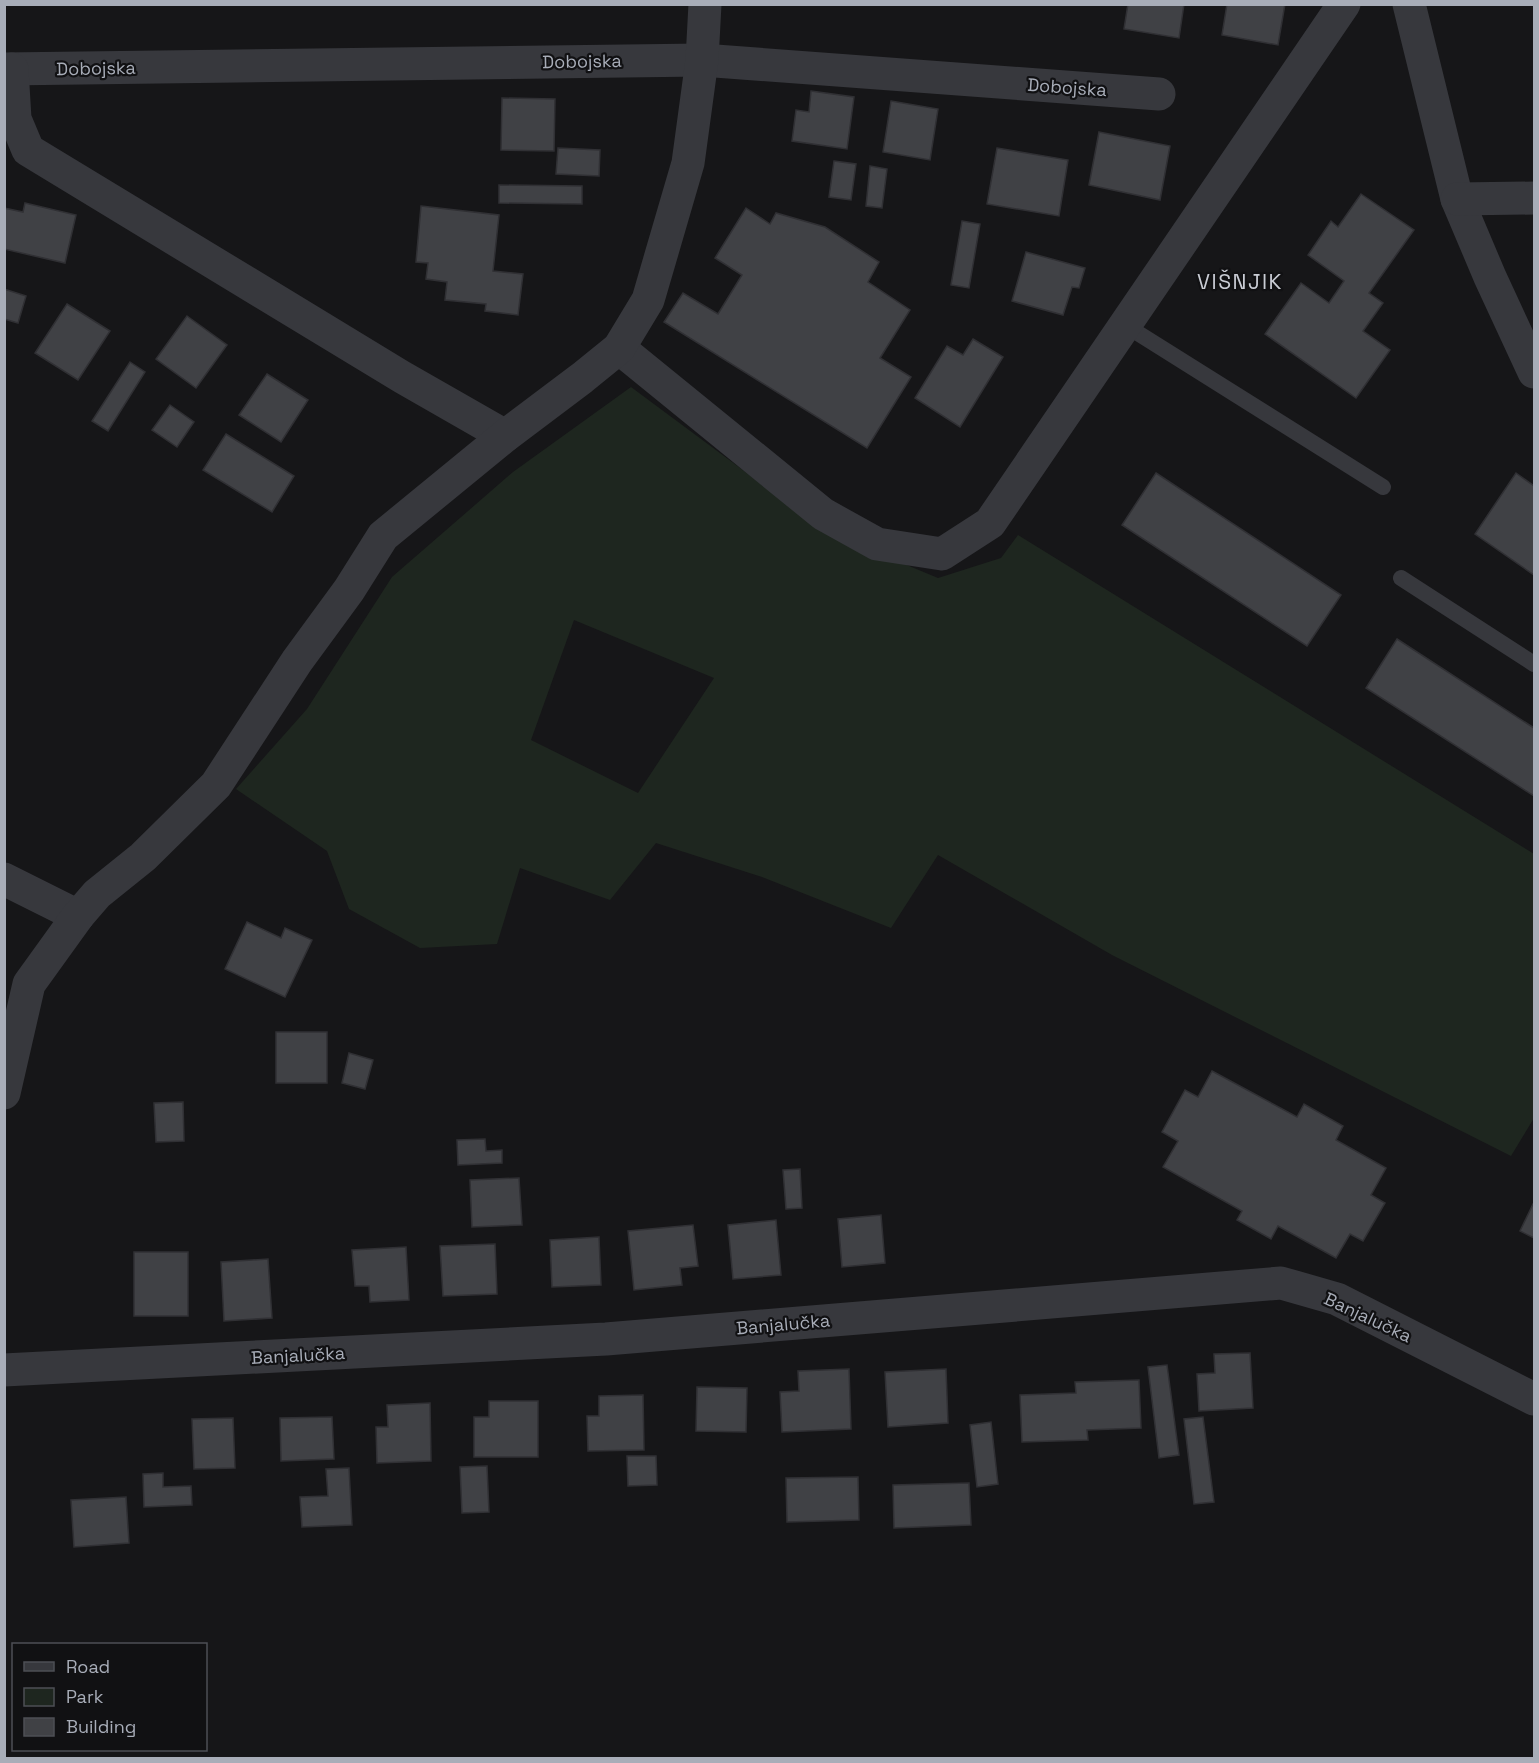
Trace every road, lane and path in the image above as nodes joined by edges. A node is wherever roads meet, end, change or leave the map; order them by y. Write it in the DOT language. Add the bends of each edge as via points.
graph roads {
  1 [pos="705,4"];
  2 [pos="1344,4"];
  3 [pos="1409,4"];
  4 [pos="702,60"];
  5 [pos="8,69"];
  6 [pos="1159,94"];
  7 [pos="1534,198"];
  8 [pos="1457,199"];
  9 [pos="1125,326"];
  10 [pos="619,348"];
  11 [pos="1534,372"];
  12 [pos="505,436"];
  13 [pos="1383,488"];
  14 [pos="1401,578"];
  15 [pos="1534,664"];
  16 [pos="4,879"];
  17 [pos="78,916"];
  18 [pos="4,1093"];
  19 [pos="4,1370"];
  20 [pos="1534,1399"];
  1 -- 4 [label="street"];
  2 -- 9 [label="street"];
  3 -- 8 [label="street"];
  4 -- 5 [label="street, Dobojska"];
  4 -- 6 [label="street, Dobojska"];
  4 -- 10 [label="street" via="688,163 667,239 648,300"];
  5 -- 12 [label="street" via="15,119 28,150 402,378"];
  7 -- 8 [label="street"];
  8 -- 11 [label="street"];
  9 -- 10 [label="street" via="990,524 942,554 877,544 823,514"];
  9 -- 13 [label="lane"];
  10 -- 12 [label="street"];
  12 -- 17 [label="street" via="383,536 216,785"];
  14 -- 15 [label="lane"];
  16 -- 17 [label="street"];
  17 -- 18 [label="street" via="29,984"];
  19 -- 20 [label="street, Banjalučka" via="606,1339 1281,1283 1337,1299"];
}
